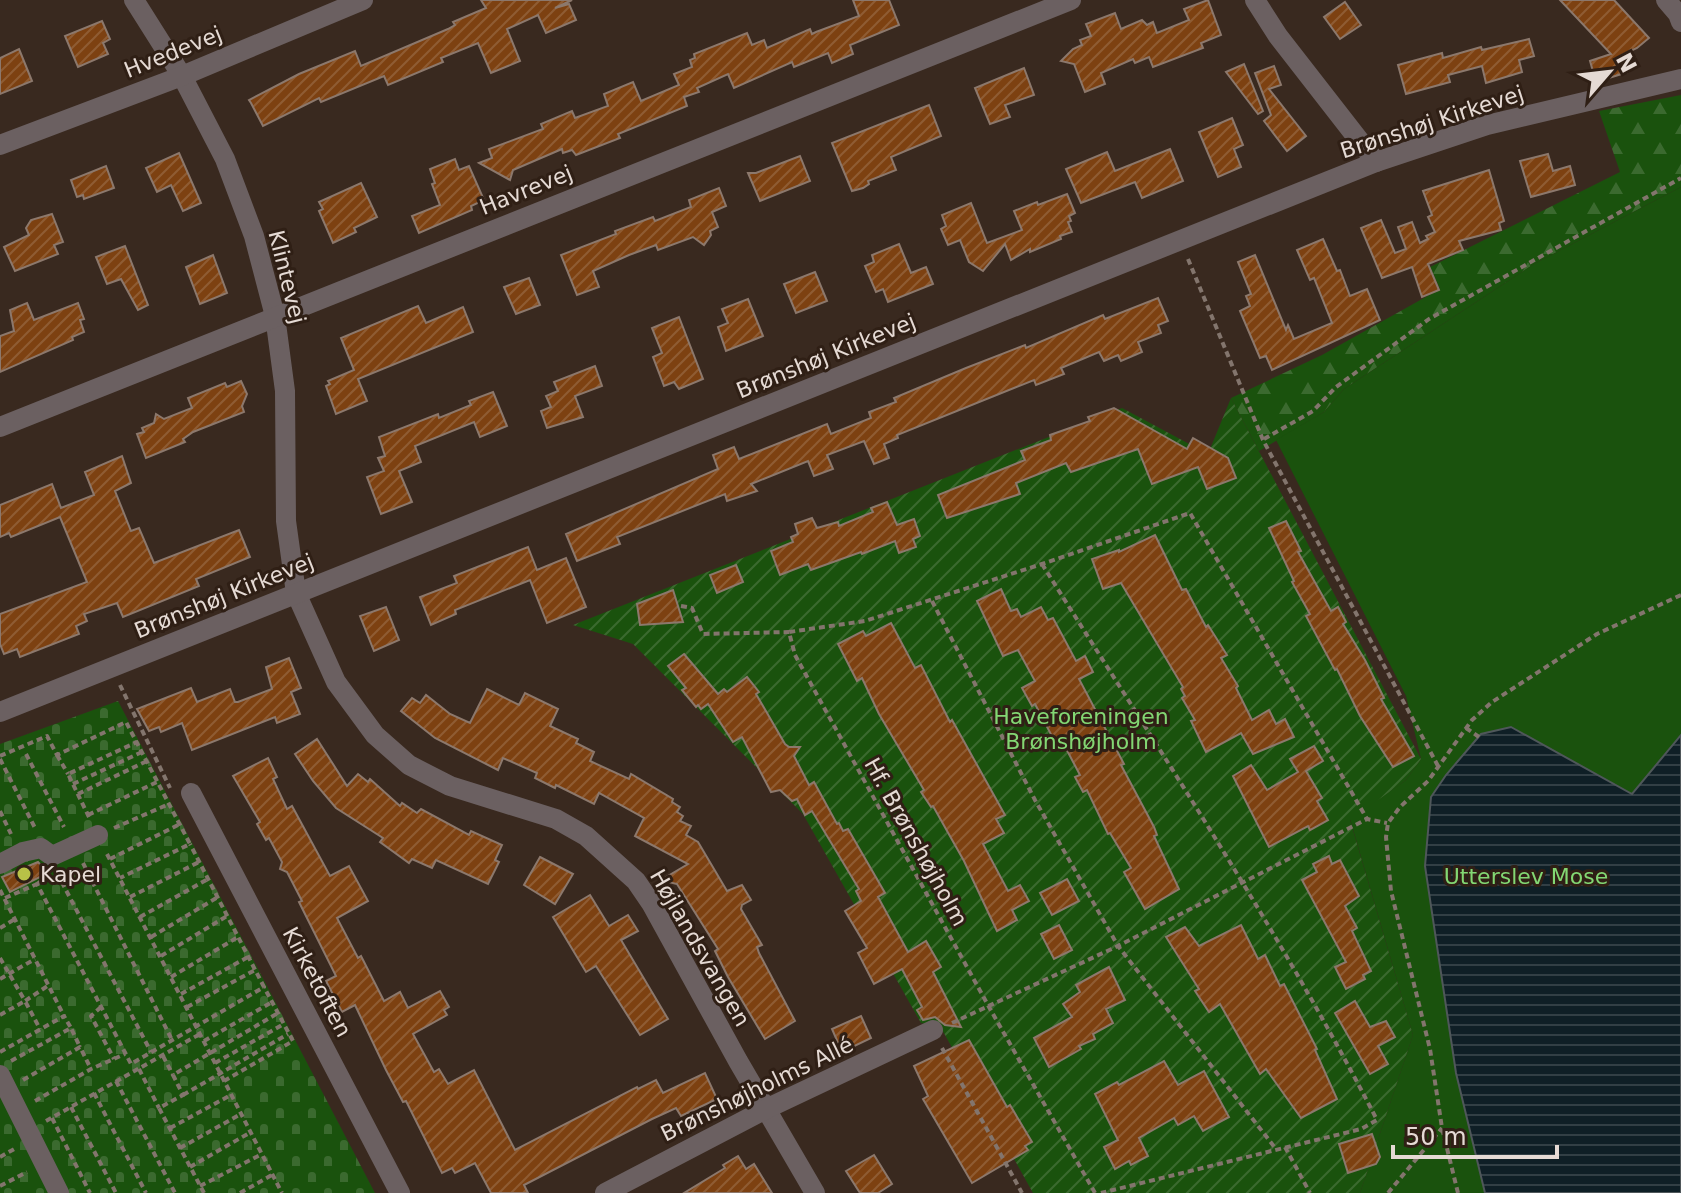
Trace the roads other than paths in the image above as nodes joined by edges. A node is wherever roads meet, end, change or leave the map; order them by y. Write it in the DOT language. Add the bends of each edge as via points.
graph roads {
  1 [pos="134,0"];
  2 [pos="363,0"];
  3 [pos="1071,0"];
  4 [pos="1255,0"];
  5 [pos="1666,0"];
  6 [pos="1681,22"];
  7 [pos="182,76"];
  8 [pos="1681,79"];
  9 [pos="0,145"];
  10 [pos="1376,162"];
  11 [pos="275,316"];
  12 [pos="0,427"];
  13 [pos="296,593"];
  14 [pos="0,712"];
  15 [pos="191,793"];
  16 [pos="98,835"];
  17 [pos="0,864"];
  18 [pos="933,1030"];
  19 [pos="3,1082"];
  20 [pos="766,1109"];
  21 [pos="59,1193"];
  22 [pos="400,1193"];
  23 [pos="605,1193"];
  24 [pos="815,1193"];
  1 -- 7 [label="street, Klintevej"];
  2 -- 7 [label="street, Hvedevej"];
  3 -- 11 [label="street, Havrevej"];
  4 -- 10 [label="street"];
  5 -- 6 [label="street"];
  7 -- 9 [label="street, Hvedevej"];
  7 -- 11 [label="street, Klintevej" via="230,172"];
  8 -- 10 [label="street, Brønshøj Kirkevej" via="1487,125"];
  10 -- 13 [label="street, Brønshøj Kirkevej"];
  11 -- 12 [label="street, Havrevej"];
  11 -- 13 [label="street, Klintevej" via="285,391 286,521"];
  13 -- 14 [label="street, Brønshøj Kirkevej"];
  13 -- 20 [label="street, Højlandsvangen" via="336,682 395,755 450,786 556,819 586,836 636,881"];
  15 -- 22 [label="street, Kirketoften"];
  16 -- 17 [label="street" via="51,859 41,848"];
  18 -- 20 [label="street, Brønshøjholms Allé"];
  19 -- 21 [label="street"];
  20 -- 23 [label="street, Brønshøjholms Allé"];
  20 -- 24 [label="street, Højlandsvangen"];
}
